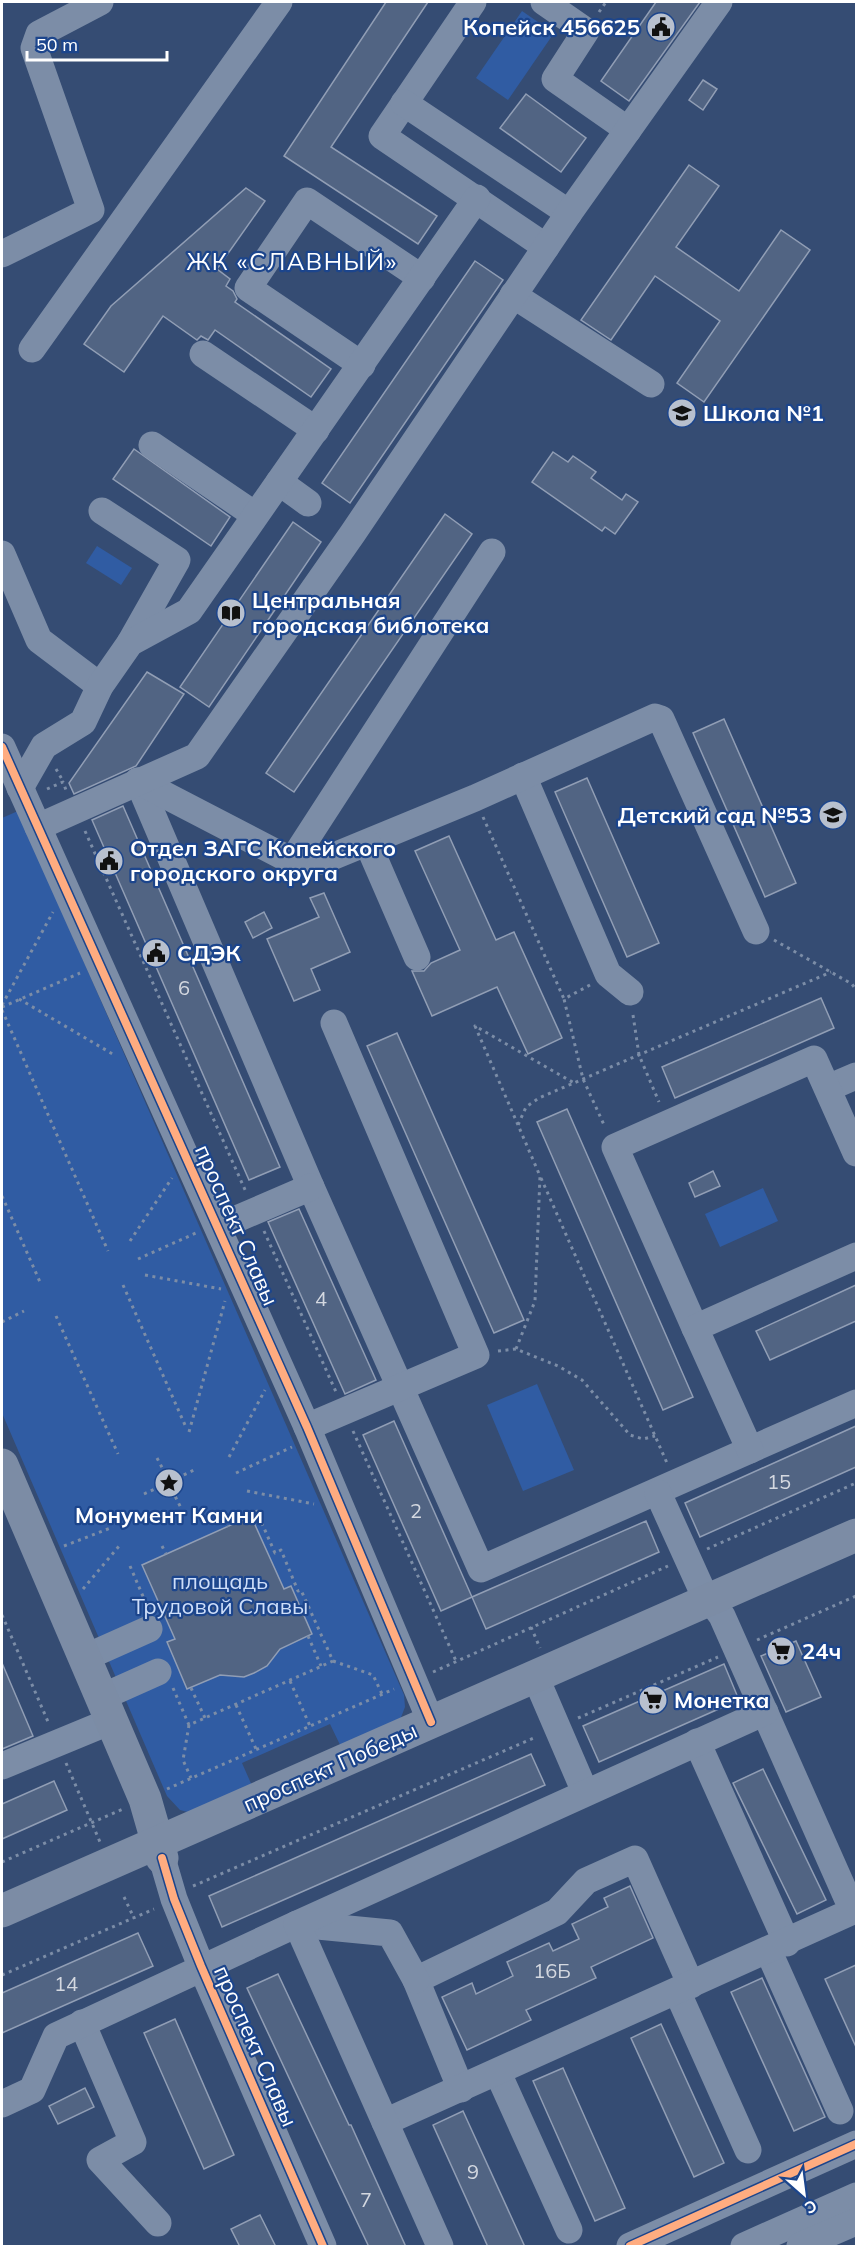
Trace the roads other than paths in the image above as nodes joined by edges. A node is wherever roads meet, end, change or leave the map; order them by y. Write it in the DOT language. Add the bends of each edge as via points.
graph roads {
  1 [pos="100,2"];
  2 [pos="279,2"];
  3 [pos="473,2"];
  4 [pos="544,2"];
  5 [pos="719,2"];
  6 [pos="404,103"];
  7 [pos="628,130"];
  8 [pos="477,198"];
  9 [pos="569,213"];
  10 [pos="546,247"];
  11 [pos="2,254"];
  12 [pos="422,278"];
  13 [pos="513,295"];
  14 [pos="32,349"];
  15 [pos="203,354"];
  16 [pos="362,365"];
  17 [pos="651,384"];
  18 [pos="316,430"];
  19 [pos="152,445"];
  20 [pos="279,482"];
  21 [pos="308,503"];
  22 [pos="102,512"];
  23 [pos="255,515"];
  24 [pos="492,552"];
  25 [pos="2,554"];
  26 [pos="130,643"];
  27 [pos="100,687"];
  28 [pos="2,747"];
  29 [pos="523,776"];
  30 [pos="138,781"];
  31 [pos="20,788"];
  32 [pos="38,827"];
  33 [pos="369,844"];
  34 [pos="292,861"];
  35 [pos="756,931"];
  36 [pos="417,957"];
  37 [pos="630,992"];
  38 [pos="334,1023"];
  39 [pos="856,1076"];
  40 [pos="828,1088"];
  41 [pos="856,1153"];
  42 [pos="311,1187"];
  43 [pos="210,1228"];
  44 [pos="856,1256"];
  45 [pos="695,1328"];
  46 [pos="400,1386"];
  47 [pos="856,1403"];
  48 [pos="301,1436"];
  49 [pos="750,1450"];
  50 [pos="2,1465"];
  51 [pos="667,1489"];
  52 [pos="856,1535"];
  53 [pos="856,1557"];
  54 [pos="716,1607"];
  55 [pos="151,1623"];
  56 [pos="84,1658"];
  57 [pos="164,1677"];
  58 [pos="542,1692"];
  59 [pos="107,1709"];
  60 [pos="765,1712"];
  61 [pos="434,1730"];
  62 [pos="697,1742"];
  63 [pos="2,1766"];
  64 [pos="585,1792"];
  65 [pos="160,1850"];
  66 [pos="2,1911"];
  67 [pos="297,1924"];
  68 [pos="2,1929"];
  69 [pos="778,1947"];
  70 [pos="201,1966"];
  71 [pos="416,1980"];
  72 [pos="684,1988"];
  73 [pos="82,2023"];
  74 [pos="498,2073"];
  75 [pos="461,2089"];
  76 [pos="2,2104"];
  77 [pos="840,2111"];
  78 [pos="385,2122"];
  79 [pos="856,2144"];
  80 [pos="748,2150"];
  81 [pos="856,2196"];
  82 [pos="856,2222"];
  83 [pos="159,2223"];
  84 [pos="569,2230"];
  85 [pos="684,2235"];
  86 [pos="323,2247"];
  87 [pos="440,2247"];
  88 [pos="630,2247"];
  89 [pos="744,2247"];
  90 [pos="800,2247"];
  1 -- 11 [label="street" via="39,34 34,48 91,210"];
  2 -- 14 [label="street"];
  3 -- 6 [label="street"];
  4 -- 7 [label="street" via="586,31 555,78"];
  5 -- 7 [label="street"];
  6 -- 8 [label="street" via="382,136"];
  6 -- 9 [label="street"];
  7 -- 9 [label="street"];
  8 -- 10 [label="street"];
  8 -- 12 [label="street"];
  9 -- 10 [label="street"];
  10 -- 13 [label="street"];
  12 -- 16 [label="street"];
  12 -- 16 [label="street" via="307,201 248,288"];
  13 -- 17 [label="street"];
  13 -- 30 [label="street" via="197,756"];
  15 -- 18 [label="street"];
  16 -- 18 [label="street"];
  18 -- 20 [label="street"];
  19 -- 23 [label="street"];
  20 -- 21 [label="street"];
  20 -- 23 [label="street"];
  22 -- 26 [label="street" via="177,560"];
  23 -- 26 [label="street" via="189,611"];
  24 -- 34 [label="street"];
  25 -- 27 [label="street" via="39,640"];
  26 -- 27 [label="street"];
  27 -- 31 [label="street" via="83,722 44,746"];
  28 -- 31 [label="street, проспект Славы"];
  29 -- 33 [label="street"];
  29 -- 35 [label="street" via="655,717 661,719"];
  29 -- 37 [label="street" via="608,974"];
  30 -- 32 [label="street"];
  30 -- 34 [label="street"];
  30 -- 42 [label="street"];
  31 -- 32 [label="street, проспект Славы"];
  32 -- 43 [label="street, проспект Славы"];
  33 -- 34 [label="street" via="322,861"];
  33 -- 36 [label="street"];
  38 -- 46 [label="street" via="476,1355"];
  39 -- 40 [label="street"];
  40 -- 41 [label="street"];
  40 -- 45 [label="street" via="814,1059 615,1147"];
  42 -- 43 [label="street"];
  42 -- 46 [label="street"];
  43 -- 48 [label="street, проспект Славы"];
  44 -- 45 [label="street"];
  45 -- 49 [label="street"];
  46 -- 48 [label="street"];
  46 -- 51 [label="street" via="481,1569"];
  47 -- 49 [label="street"];
  48 -- 61 [label="street, проспект Славы"];
  49 -- 51 [label="street"];
  50 -- 56 [label="main road, проспект Славы"];
  51 -- 54 [label="street" via="686,1558"];
  52 -- 54 [label="main road, проспект Победы"];
  53 -- 54 [label="main road, проспект Победы"];
  54 -- 58 [label="main road, проспект Победы"];
  54 -- 60 [label="street"];
  54 -- 61 [label="main road, проспект Победы"];
  55 -- 56 [label="street"];
  56 -- 59 [label="main road, проспект Славы"];
  57 -- 59 [label="street"];
  58 -- 61 [label="main road, проспект Победы"];
  58 -- 64 [label="street"];
  59 -- 63 [label="street"];
  59 -- 65 [label="main road, проспект Славы" via="145,1800"];
  60 -- 62 [label="street"];
  60 -- 69 [label="street" via="853,1911"];
  61 -- 65 [label="main road, проспект Победы"];
  62 -- 64 [label="street"];
  62 -- 69 [label="street"];
  64 -- 67 [label="street"];
  65 -- 66 [label="main road, проспект Победы"];
  65 -- 68 [label="main road, проспект Победы"];
  65 -- 70 [label="street, проспект Славы" via="174,1899"];
  67 -- 70 [label="street"];
  67 -- 71 [label="street" via="390,1933"];
  67 -- 78 [label="street"];
  69 -- 72 [label="street"];
  69 -- 77 [label="street"];
  70 -- 73 [label="street"];
  70 -- 86 [label="street, проспект Славы"];
  71 -- 72 [label="street" via="557,1912 585,1881 635,1859"];
  71 -- 75 [label="street"];
  72 -- 74 [label="street"];
  72 -- 80 [label="street"];
  73 -- 76 [label="street" via="56,2036 32,2090"];
  73 -- 83 [label="street" via="133,2142 100,2160"];
  74 -- 75 [label="street"];
  74 -- 84 [label="street"];
  75 -- 78 [label="street"];
  78 -- 87 [label="street"];
  79 -- 85 [label="street"];
  81 -- 89 [label="street"];
  82 -- 90 [label="street"];
  85 -- 88 [label="street"];
}
